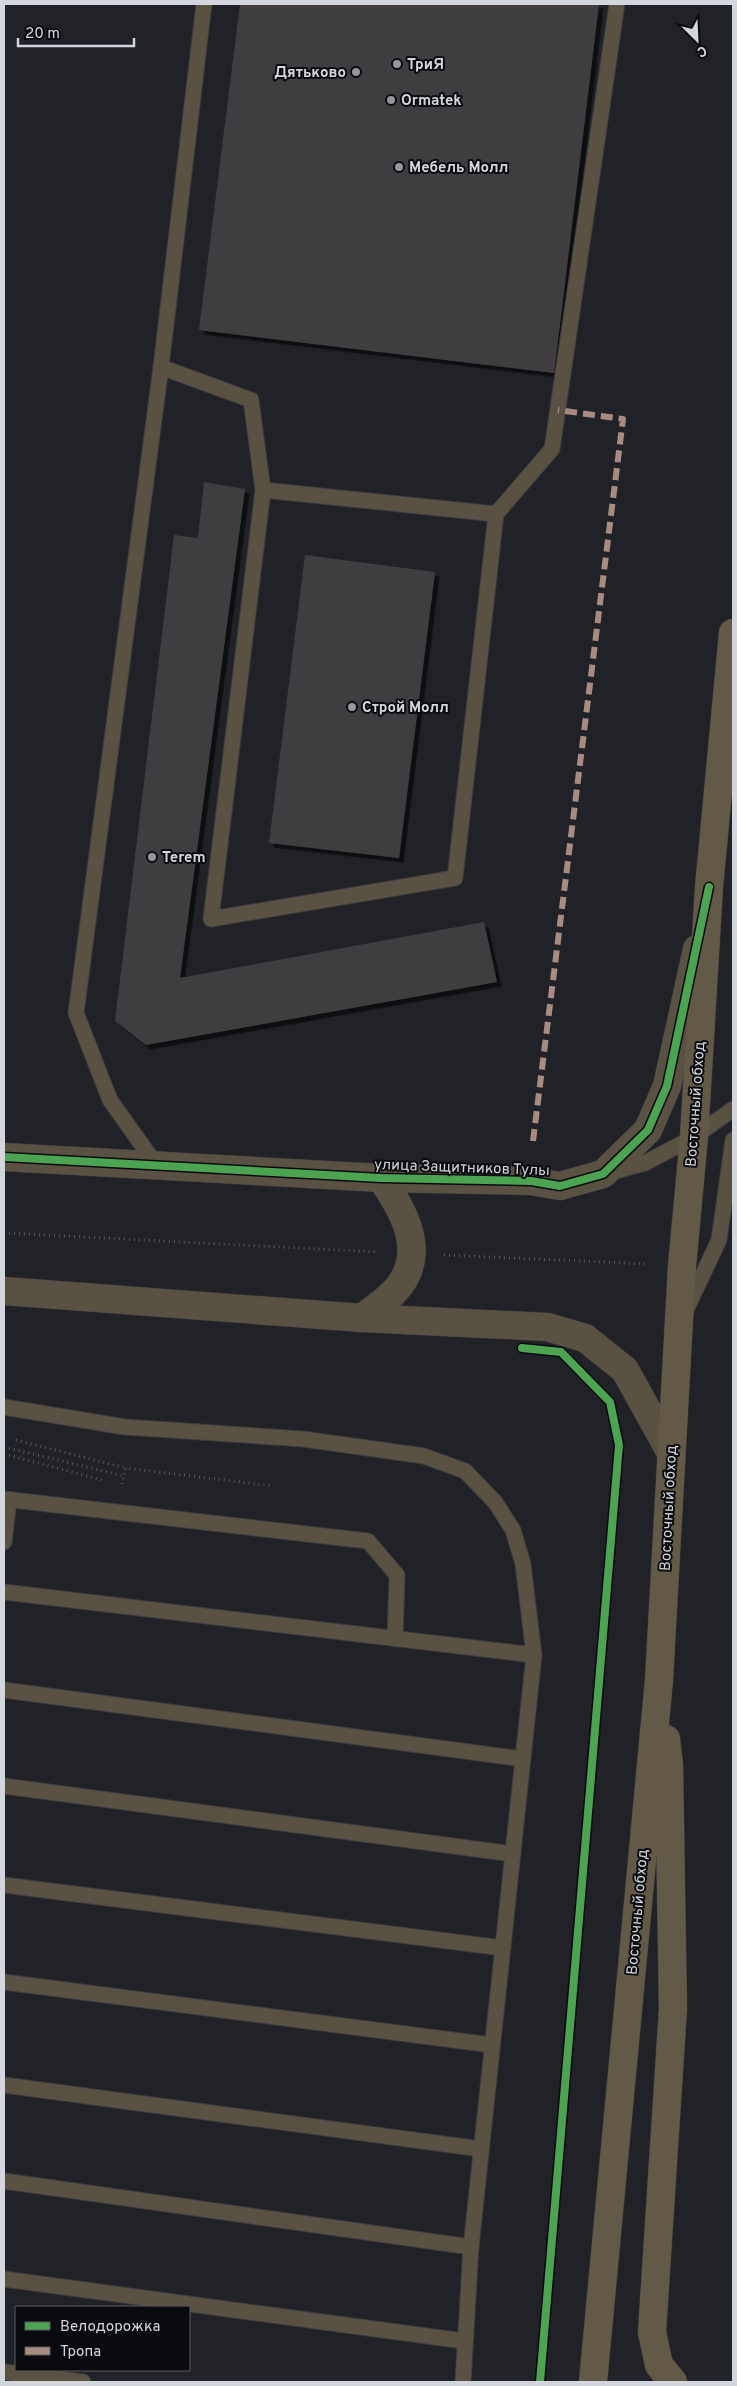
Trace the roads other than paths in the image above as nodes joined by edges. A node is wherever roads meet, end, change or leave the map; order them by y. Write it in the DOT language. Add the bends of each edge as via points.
graph roads {
  1 [pos="204,4"];
  2 [pos="618,4"];
  3 [pos="160,367"];
  4 [pos="263,490"];
  5 [pos="496,514"];
  6 [pos="733,633"];
  7 [pos="709,886"];
  8 [pos="733,1109"];
  9 [pos="694,1137"];
  10 [pos="733,1140"];
  11 [pos="4,1157"];
  12 [pos="157,1166"];
  13 [pos="603,1174"];
  14 [pos="381,1178"];
  15 [pos="4,1291"];
  16 [pos="48,1294"];
  17 [pos="4,1300"];
  18 [pos="362,1318"];
  19 [pos="679,1325"];
  20 [pos="4,1407"];
  21 [pos="671,1453"];
  22 [pos="6,1500"];
  23 [pos="4,1542"];
  24 [pos="4,1592"];
  25 [pos="395,1638"];
  26 [pos="534,1655"];
  27 [pos="659,1680"];
  28 [pos="4,1690"];
  29 [pos="523,1759"];
  30 [pos="4,1786"];
  31 [pos="513,1854"];
  32 [pos="4,1885"];
  33 [pos="503,1948"];
  34 [pos="4,1982"];
  35 [pos="492,2045"];
  36 [pos="4,2085"];
  37 [pos="481,2149"];
  38 [pos="4,2180"];
  39 [pos="471,2247"];
  40 [pos="4,2279"];
  41 [pos="464,2341"];
  42 [pos="4,2372"];
  43 [pos="83,2382"];
  44 [pos="464,2382"];
  45 [pos="594,2382"];
  46 [pos="673,2382"];
  1 -- 3 [label="lane"];
  2 -- 5 [label="lane" via="552,449"];
  3 -- 4 [label="lane" via="251,400"];
  3 -- 12 [label="lane" via="76,1013 110,1100"];
  4 -- 5 [label="lane"];
  4 -- 5 [label="lane" via="211,919 455,878"];
  6 -- 7 [label="main road, Восточный обход"];
  7 -- 9 [label="main road, Восточный обход"];
  7 -- 13 [label="street, улица Защитников Тулы" via="667,1086 648,1130"];
  8 -- 9 [label="lane"];
  9 -- 13 [label="lane" via="645,1163"];
  9 -- 19 [label="main road, Восточный обход"];
  10 -- 19 [label="lane" via="719,1240"];
  11 -- 12 [label="street, улица Защитников Тулы"];
  12 -- 14 [label="street, улица Защитников Тулы"];
  13 -- 14 [label="street, улица Защитников Тулы" via="560,1186 531,1181"];
  14 -- 18 [label="street, улица Защитников Тулы" via="398,1202 408,1226 412,1254 396,1290"];
  15 -- 16 [label="street"];
  16 -- 17 [label="lane"];
  16 -- 18 [label="street"];
  18 -- 21 [label="street" via="547,1327 584,1338 625,1370"];
  19 -- 21 [label="main road, Восточный обход"];
  20 -- 26 [label="lane" via="125,1427 312,1440 424,1456 465,1471 495,1502 514,1530 523,1564"];
  21 -- 27 [label="main road, Восточный обход"];
  22 -- 23 [label="lane"];
  22 -- 25 [label="lane" via="368,1541 397,1575"];
  24 -- 25 [label="lane"];
  25 -- 26 [label="lane"];
  26 -- 29 [label="lane"];
  27 -- 45 [label="main road, Восточный обход"];
  27 -- 46 [label="main road" via="669,1765 673,2009 652,2332 658,2365"];
  28 -- 29 [label="lane"];
  29 -- 31 [label="lane"];
  30 -- 31 [label="lane"];
  31 -- 33 [label="lane"];
  32 -- 33 [label="lane"];
  33 -- 35 [label="lane"];
  34 -- 35 [label="lane"];
  35 -- 37 [label="lane"];
  36 -- 37 [label="lane"];
  37 -- 39 [label="lane"];
  38 -- 39 [label="lane"];
  39 -- 41 [label="lane"];
  40 -- 41 [label="lane"];
  41 -- 44 [label="lane"];
  42 -- 43 [label="lane"];
}
